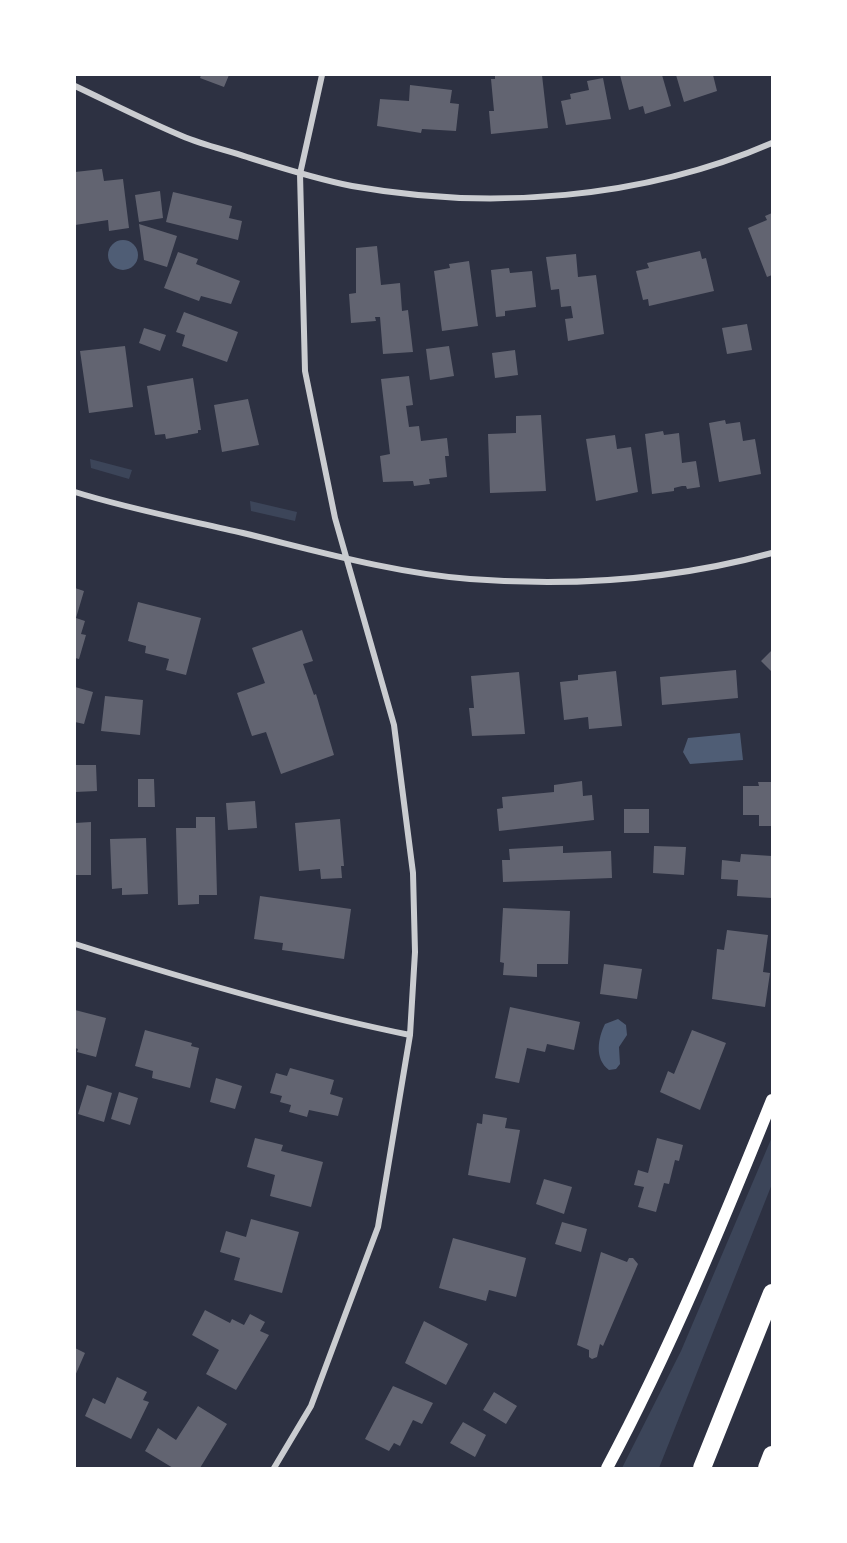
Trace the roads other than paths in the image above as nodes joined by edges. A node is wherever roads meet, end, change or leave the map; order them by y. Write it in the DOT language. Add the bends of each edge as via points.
graph roads {
  1 [pos="322,75"];
  2 [pos="75,86"];
  3 [pos="772,143"];
  4 [pos="300,174"];
  5 [pos="75,492"];
  6 [pos="772,553"];
  7 [pos="346,558"];
  8 [pos="75,944"];
  9 [pos="410,1035"];
  10 [pos="772,1100"];
  11 [pos="772,1278"];
  12 [pos="772,1293"];
  13 [pos="745,1363"];
  14 [pos="772,1455"];
  15 [pos="274,1468"];
  16 [pos="607,1468"];
  17 [pos="702,1468"];
  18 [pos="767,1468"];
  1 -- 4 [label="street"];
  2 -- 4 [label="street" via="184,137"];
  3 -- 4 [label="street" via="693,171 613,188 509,198 434,196 353,186"];
  4 -- 7 [label="street" via="305,371"];
  5 -- 7 [label="street"];
  6 -- 7 [label="street" via="667,576 583,583 469,579"];
  7 -- 9 [label="street" via="394,725 413,873 416,952"];
  8 -- 9 [label="street" via="157,970"];
  9 -- 15 [label="street" via="378,1227 311,1406"];
  10 -- 16 [label="main road" via="726,1214"];
  11 -- 13 [label="highway"];
  12 -- 13 [label="highway"];
  13 -- 17 [label="highway"];
  14 -- 18 [label="highway"];
}
